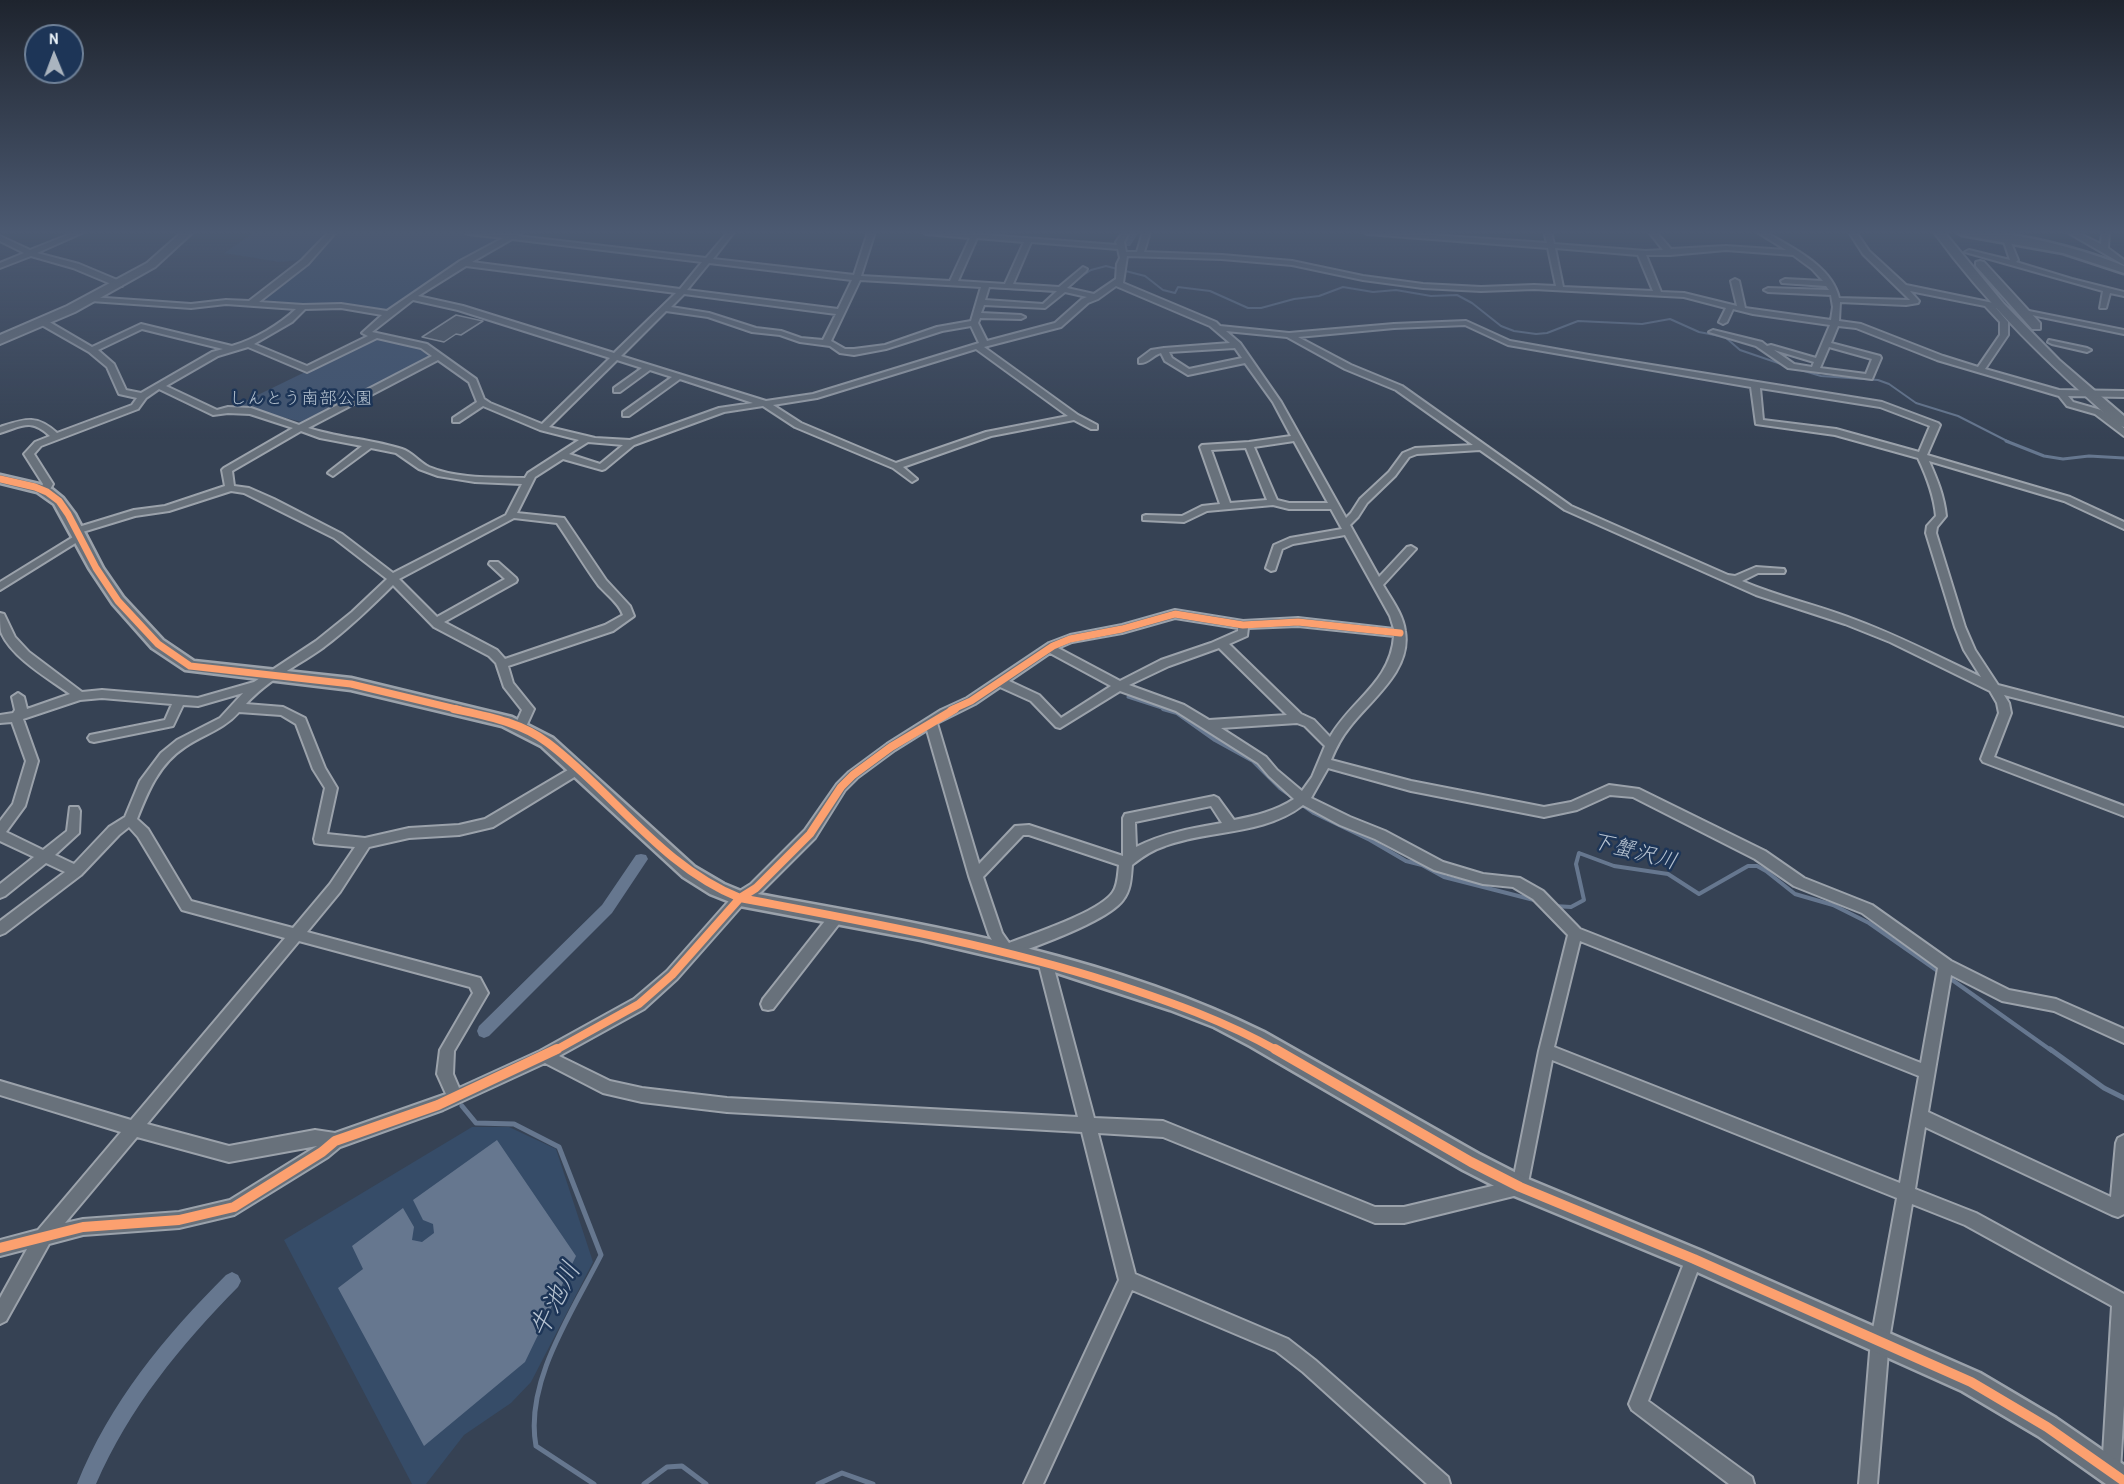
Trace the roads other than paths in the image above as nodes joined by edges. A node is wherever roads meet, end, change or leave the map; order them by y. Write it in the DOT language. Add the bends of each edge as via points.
graph roads {
  1 [pos="86,301"];
  2 [pos="123,301"];
  3 [pos="405,301"];
  4 [pos="430,301"];
  5 [pos="671,301"];
  6 [pos="755,301"];
  7 [pos="847,301"];
  8 [pos="1050,301"];
  9 [pos="1085,301"];
  10 [pos="1159,301"];
  11 [pos="1710,301"];
  12 [pos="1740,301"];
  13 [pos="1835,301"];
  14 [pos="1888,301"];
  15 [pos="1914,301"];
  16 [pos="1973,301"];
  17 [pos="1995,301"];
  18 [pos="2013,301"];
  19 [pos="2104,301"];
  20 [pos="252,303"];
  21 [pos="981,303"];
  22 [pos="1987,304"];
  23 [pos="2103,306"];
  24 [pos="303,307"];
  25 [pos="1730,307"];
  26 [pos="2000,307"];
  27 [pos="663,308"];
  28 [pos="1742,310"];
  29 [pos="2022,311"];
  30 [pos="842,312"];
  31 [pos="388,314"];
  32 [pos="1022,317"];
  33 [pos="976,319"];
  34 [pos="43,322"];
  35 [pos="1723,322"];
  36 [pos="1835,322"];
  37 [pos="1219,327"];
  38 [pos="1713,332"];
  39 [pos="2124,332"];
  40 [pos="1289,334"];
  41 [pos="375,336"];
  42 [pos="0,340"];
  43 [pos="2052,342"];
  44 [pos="826,343"];
  45 [pos="248,344"];
  46 [pos="1759,344"];
  47 [pos="1826,344"];
  48 [pos="980,345"];
  49 [pos="1237,345"];
  50 [pos="230,348"];
  51 [pos="92,350"];
  52 [pos="1164,350"];
  53 [pos="2087,350"];
  54 [pos="438,356"];
  55 [pos="616,356"];
  56 [pos="1248,360"];
  57 [pos="1819,361"];
  58 [pos="1142,362"];
  59 [pos="650,366"];
  60 [pos="1815,370"];
  61 [pos="1980,370"];
  62 [pos="679,376"];
  63 [pos="1755,385"];
  64 [pos="159,386"];
  65 [pos="616,390"];
  66 [pos="2062,394"];
  67 [pos="2090,394"];
  68 [pos="2108,394"];
  69 [pos="2124,394"];
  70 [pos="142,396"];
  71 [pos="483,402"];
  72 [pos="764,403"];
  73 [pos="2124,407"];
  74 [pos="626,414"];
  75 [pos="1075,417"];
  76 [pos="456,420"];
  77 [pos="2124,423"];
  78 [pos="1094,427"];
  79 [pos="300,428"];
  80 [pos="543,428"];
  81 [pos="0,430"];
  82 [pos="2124,433"];
  83 [pos="56,437"];
  84 [pos="1297,438"];
  85 [pos="587,439"];
  86 [pos="632,443"];
  87 [pos="369,445"];
  88 [pos="1249,445"];
  89 [pos="1484,447"];
  90 [pos="561,455"];
  91 [pos="1922,456"];
  92 [pos="896,466"];
  93 [pos="333,473"];
  94 [pos="912,478"];
  95 [pos="0,479"];
  96 [pos="526,481"];
  97 [pos="230,488"];
  98 [pos="45,491"];
  99 [pos="1273,502"];
  100 [pos="1226,506"];
  101 [pos="1334,506"];
  102 [pos="511,515"];
  103 [pos="1146,518"];
  104 [pos="2124,526"];
  105 [pos="1346,527"];
  106 [pos="77,534"];
  107 [pos="1411,549"];
  108 [pos="494,564"];
  109 [pos="1271,568"];
  110 [pos="1780,571"];
  111 [pos="392,578"];
  112 [pos="1726,578"];
  113 [pos="1377,585"];
  114 [pos="0,587"];
  115 [pos="1,621"];
  116 [pos="436,622"];
  117 [pos="1243,625"];
  118 [pos="1400,633"];
  119 [pos="1222,645"];
  120 [pos="1049,648"];
  121 [pos="502,664"];
  122 [pos="264,679"];
  123 [pos="1000,682"];
  124 [pos="1118,686"];
  125 [pos="1993,688"];
  126 [pos="80,696"];
  127 [pos="18,697"];
  128 [pos="179,701"];
  129 [pos="238,708"];
  130 [pos="16,717"];
  131 [pos="0,719"];
  132 [pos="1299,719"];
  133 [pos="931,722"];
  134 [pos="2124,722"];
  135 [pos="1205,725"];
  136 [pos="520,728"];
  137 [pos="94,738"];
  138 [pos="1331,744"];
  139 [pos="1325,763"];
  140 [pos="578,770"];
  141 [pos="1304,800"];
  142 [pos="74,811"];
  143 [pos="2124,811"];
  144 [pos="130,820"];
  145 [pos="1232,827"];
  146 [pos="0,833"];
  147 [pos="365,843"];
  148 [pos="45,856"];
  149 [pos="1128,860"];
  150 [pos="76,871"];
  151 [pos="976,876"];
  152 [pos="0,892"];
  153 [pos="740,898"];
  154 [pos="837,916"];
  155 [pos="0,929"];
  156 [pos="1575,933"];
  157 [pos="294,934"];
  158 [pos="1006,951"];
  159 [pos="1046,961"];
  160 [pos="1946,966"];
  161 [pos="768,1004"];
  162 [pos="2124,1035"];
  163 [pos="1546,1051"];
  164 [pos="545,1056"];
  165 [pos="1927,1072"];
  166 [pos="0,1088"];
  167 [pos="455,1097"];
  168 [pos="1919,1116"];
  169 [pos="1088,1126"];
  170 [pos="133,1128"];
  171 [pos="335,1141"];
  172 [pos="2124,1143"];
  173 [pos="1521,1187"];
  174 [pos="1906,1192"];
  175 [pos="44,1236"];
  176 [pos="0,1248"];
  177 [pos="1694,1260"];
  178 [pos="1128,1280"];
  179 [pos="2122,1302"];
  180 [pos="0,1315"];
  181 [pos="1880,1340"];
  182 [pos="2117,1476"];
  183 [pos="1033,1484"];
  184 [pos="1441,1484"];
  185 [pos="1745,1484"];
  186 [pos="1868,1484"];
  1 -- 34 [label="main road"];
  2 -- 20 [label="street" via="191,306"];
  3 -- 31 [label="street"];
  4 -- 55 [label="street"];
  5 -- 27 [label="street"];
  6 -- 30 [label="street"];
  7 -- 30 [label="street"];
  8 -- 21 [label="street" via="1045,306"];
  9 -- 48 [label="street" via="1058,325"];
  10 -- 37 [label="street"];
  11 -- 25 [label="street"];
  12 -- 28 [label="street"];
  13 -- 36 [label="street"];
  14 -- 15 [label="street"];
  16 -- 22 [label="street"];
  17 -- 26 [label="main road"];
  18 -- 29 [label="main road"];
  19 -- 23 [label="street"];
  20 -- 24 [label="street"];
  21 -- 33 [label="street"];
  22 -- 26 [label="street"];
  22 -- 61 [label="street" via="2004,322 2004,335"];
  24 -- 31 [label="street" via="341,306"];
  24 -- 45 [label="street" via="290,320"];
  25 -- 28 [label="street"];
  25 -- 35 [label="street"];
  26 -- 67 [label="main road"];
  27 -- 44 [label="street"];
  27 -- 55 [label="street"];
  28 -- 36 [label="street"];
  29 -- 39 [label="street"];
  29 -- 43 [label="main road"];
  30 -- 44 [label="street"];
  31 -- 41 [label="street" via="366,333"];
  32 -- 33 [label="street"];
  33 -- 44 [label="street" via="886,347 854,352"];
  33 -- 48 [label="street"];
  34 -- 42 [label="main road"];
  34 -- 51 [label="street"];
  36 -- 47 [label="street"];
  36 -- 61 [label="street" via="1875,331"];
  37 -- 40 [label="street"];
  37 -- 49 [label="street"];
  38 -- 46 [label="street"];
  40 -- 63 [label="street" via="1462,322 1508,343"];
  40 -- 89 [label="street" via="1348,367 1399,388"];
  41 -- 45 [label="street" via="307,369"];
  41 -- 54 [label="street" via="413,342"];
  43 -- 53 [label="street"];
  43 -- 68 [label="main road"];
  45 -- 50 [label="street"];
  46 -- 57 [label="street"];
  46 -- 60 [label="street" via="1791,366"];
  47 -- 57 [label="street"];
  47 -- 60 [label="street" via="1877,358 1869,377"];
  48 -- 72 [label="street" via="814,396"];
  48 -- 75 [label="street"];
  49 -- 52 [label="street"];
  49 -- 56 [label="street"];
  50 -- 51 [label="street" via="141,326"];
  50 -- 64 [label="street"];
  51 -- 70 [label="street" via="111,366 122,392"];
  52 -- 56 [label="street" via="1168,359 1188,372"];
  52 -- 58 [label="street" via="1154,352"];
  54 -- 71 [label="street" via="473,381"];
  54 -- 79 [label="street"];
  55 -- 59 [label="street"];
  55 -- 80 [label="street"];
  56 -- 84 [label="street"];
  57 -- 60 [label="street"];
  59 -- 62 [label="street"];
  59 -- 65 [label="street"];
  61 -- 66 [label="street"];
  62 -- 72 [label="street"];
  62 -- 74 [label="street"];
  63 -- 91 [label="street" via="1758,422 1836,432"];
  63 -- 91 [label="street" via="1882,405 1935,425"];
  64 -- 70 [label="street"];
  64 -- 79 [label="street" via="216,412 251,411"];
  66 -- 67 [label="street"];
  66 -- 82 [label="street" via="2070,404 2098,412"];
  67 -- 68 [label="street"];
  67 -- 77 [label="main road"];
  68 -- 69 [label="street"];
  68 -- 73 [label="main road"];
  70 -- 83 [label="street" via="135,407"];
  71 -- 76 [label="street"];
  71 -- 80 [label="street"];
  72 -- 86 [label="street" via="704,416"];
  72 -- 92 [label="street" via="798,425"];
  75 -- 78 [label="street"];
  75 -- 92 [label="street" via="989,434"];
  79 -- 87 [label="street"];
  79 -- 97 [label="street" via="227,471"];
  80 -- 85 [label="street"];
  81 -- 83 [label="street" via="33,421 41,422"];
  83 -- 98 [label="street" via="38,444 29,454 48,484"];
  84 -- 88 [label="street"];
  84 -- 101 [label="street"];
  85 -- 86 [label="street"];
  85 -- 90 [label="street"];
  86 -- 90 [label="street" via="602,467"];
  87 -- 93 [label="street"];
  87 -- 96 [label="street" via="410,455 423,468 434,472"];
  88 -- 99 [label="street"];
  88 -- 100 [label="street" via="1205,447"];
  89 -- 105 [label="street" via="1415,451 1406,455 1363,501"];
  89 -- 112 [label="street" via="1568,508"];
  90 -- 96 [label="street" via="534,471"];
  91 -- 104 [label="street" via="2067,499"];
  91 -- 125 [label="street" via="1941,508 1931,533 1960,627"];
  92 -- 94 [label="street"];
  95 -- 98 [label="street"];
  96 -- 102 [label="street"];
  97 -- 106 [label="street" via="166,509 134,513"];
  97 -- 111 [label="street" via="258,494 338,536"];
  98 -- 106 [label="street" via="62,506"];
  99 -- 100 [label="street"];
  99 -- 101 [label="street"];
  100 -- 103 [label="street" via="1205,508 1184,519"];
  101 -- 105 [label="street"];
  102 -- 111 [label="street"];
  102 -- 121 [label="street" via="560,520 604,585 629,613 609,628"];
  105 -- 109 [label="street" via="1278,547"];
  105 -- 113 [label="street"];
  106 -- 114 [label="street"];
  106 -- 122 [label="street" via="118,603 172,656 190,666"];
  107 -- 113 [label="street"];
  108 -- 116 [label="street" via="512,580"];
  110 -- 112 [label="street" via="1756,570 1736,579"];
  111 -- 116 [label="street"];
  111 -- 122 [label="street" via="329,637"];
  112 -- 125 [label="street" via="1774,599 1894,639"];
  113 -- 118 [label="street"];
  115 -- 126 [label="street" via="10,639 25,655"];
  116 -- 121 [label="street" via="493,653"];
  117 -- 118 [label="street" via="1298,622"];
  117 -- 119 [label="street" via="1243,633"];
  117 -- 120 [label="street" via="1175,614 1070,639"];
  118 -- 138 [label="street" via="1396,656 1379,688"];
  119 -- 124 [label="street" via="1167,663"];
  119 -- 132 [label="street"];
  120 -- 123 [label="street"];
  120 -- 124 [label="street"];
  121 -- 136 [label="street" via="508,684 528,709"];
  122 -- 128 [label="street" via="198,702"];
  122 -- 129 [label="street"];
  122 -- 136 [label="street" via="351,684 488,716"];
  123 -- 124 [label="street" via="1035,698 1060,724"];
  123 -- 133 [label="street"];
  124 -- 135 [label="street" via="1180,708"];
  125 -- 134 [label="street"];
  125 -- 143 [label="street" via="2005,713 1987,759"];
  126 -- 128 [label="street" via="102,694"];
  126 -- 130 [label="street"];
  127 -- 130 [label="street" via="21,710"];
  128 -- 137 [label="street" via="169,723"];
  129 -- 144 [label="street" via="224,721 181,743 165,756 144,784"];
  129 -- 147 [label="street" via="283,711 301,721 319,769 331,788 320,839"];
  130 -- 131 [label="street"];
  130 -- 146 [label="street" via="32,761 19,806"];
  132 -- 135 [label="street"];
  132 -- 138 [label="street" via="1308,720"];
  133 -- 151 [label="street"];
  133 -- 153 [label="street" via="853,775 810,834 756,888"];
  135 -- 141 [label="street" via="1262,760"];
  136 -- 140 [label="street" via="547,742"];
  138 -- 139 [label="street"];
  139 -- 141 [label="street"];
  139 -- 160 [label="street" via="1411,786 1544,812 1573,807 1609,790 1635,792 1760,855 1799,882 1867,909"];
  140 -- 147 [label="street" via="488,823"];
  140 -- 153 [label="street" via="689,872"];
  141 -- 145 [label="street" via="1259,821"];
  141 -- 156 [label="street" via="1439,866 1483,879 1515,882 1538,895"];
  142 -- 148 [label="street" via="73,832"];
  144 -- 150 [label="street"];
  144 -- 157 [label="street" via="143,833 187,906"];
  145 -- 149 [label="street" via="1161,842 1138,850"];
  145 -- 149 [label="street" via="1214,801 1129,818"];
  146 -- 148 [label="street"];
  147 -- 157 [label="street" via="334,888"];
  148 -- 150 [label="street"];
  148 -- 152 [label="street"];
  149 -- 151 [label="street" via="1020,830"];
  149 -- 158 [label="street" via="1117,898 1091,914"];
  150 -- 155 [label="street"];
  151 -- 158 [label="street" via="996,935"];
  153 -- 154 [label="street"];
  153 -- 164 [label="street" via="672,975 639,1004"];
  154 -- 158 [label="street"];
  154 -- 161 [label="street"];
  156 -- 163 [label="street"];
  156 -- 165 [label="street"];
  157 -- 167 [label="street" via="475,982 481,993 447,1050 445,1074"];
  157 -- 170 [label="street"];
  158 -- 159 [label="street"];
  159 -- 169 [label="street"];
  159 -- 173 [label="street" via="1172,1002 1257,1039"];
  160 -- 162 [label="street" via="2007,996 2056,1005"];
  160 -- 165 [label="street"];
  163 -- 173 [label="street"];
  163 -- 174 [label="street"];
  164 -- 167 [label="street"];
  164 -- 169 [label="street" via="608,1088 642,1095 727,1105"];
  165 -- 168 [label="street"];
  166 -- 170 [label="street"];
  167 -- 171 [label="street"];
  168 -- 172 [label="street" via="2118,1209"];
  168 -- 174 [label="street"];
  169 -- 173 [label="street" via="1163,1129 1376,1215 1404,1215"];
  169 -- 178 [label="street"];
  170 -- 171 [label="street" via="228,1154 315,1138"];
  170 -- 175 [label="street"];
  171 -- 175 [label="street" via="234,1207 179,1220 106,1224"];
  173 -- 177 [label="street"];
  174 -- 179 [label="street" via="1970,1219"];
  174 -- 181 [label="street"];
  175 -- 176 [label="street"];
  175 -- 180 [label="street"];
  177 -- 181 [label="street"];
  177 -- 185 [label="street" via="1638,1404"];
  178 -- 183 [label="street"];
  178 -- 184 [label="street" via="1281,1345"];
  179 -- 182 [label="street"];
  181 -- 182 [label="street" via="1971,1382 2047,1427"];
  181 -- 186 [label="street"];
}
